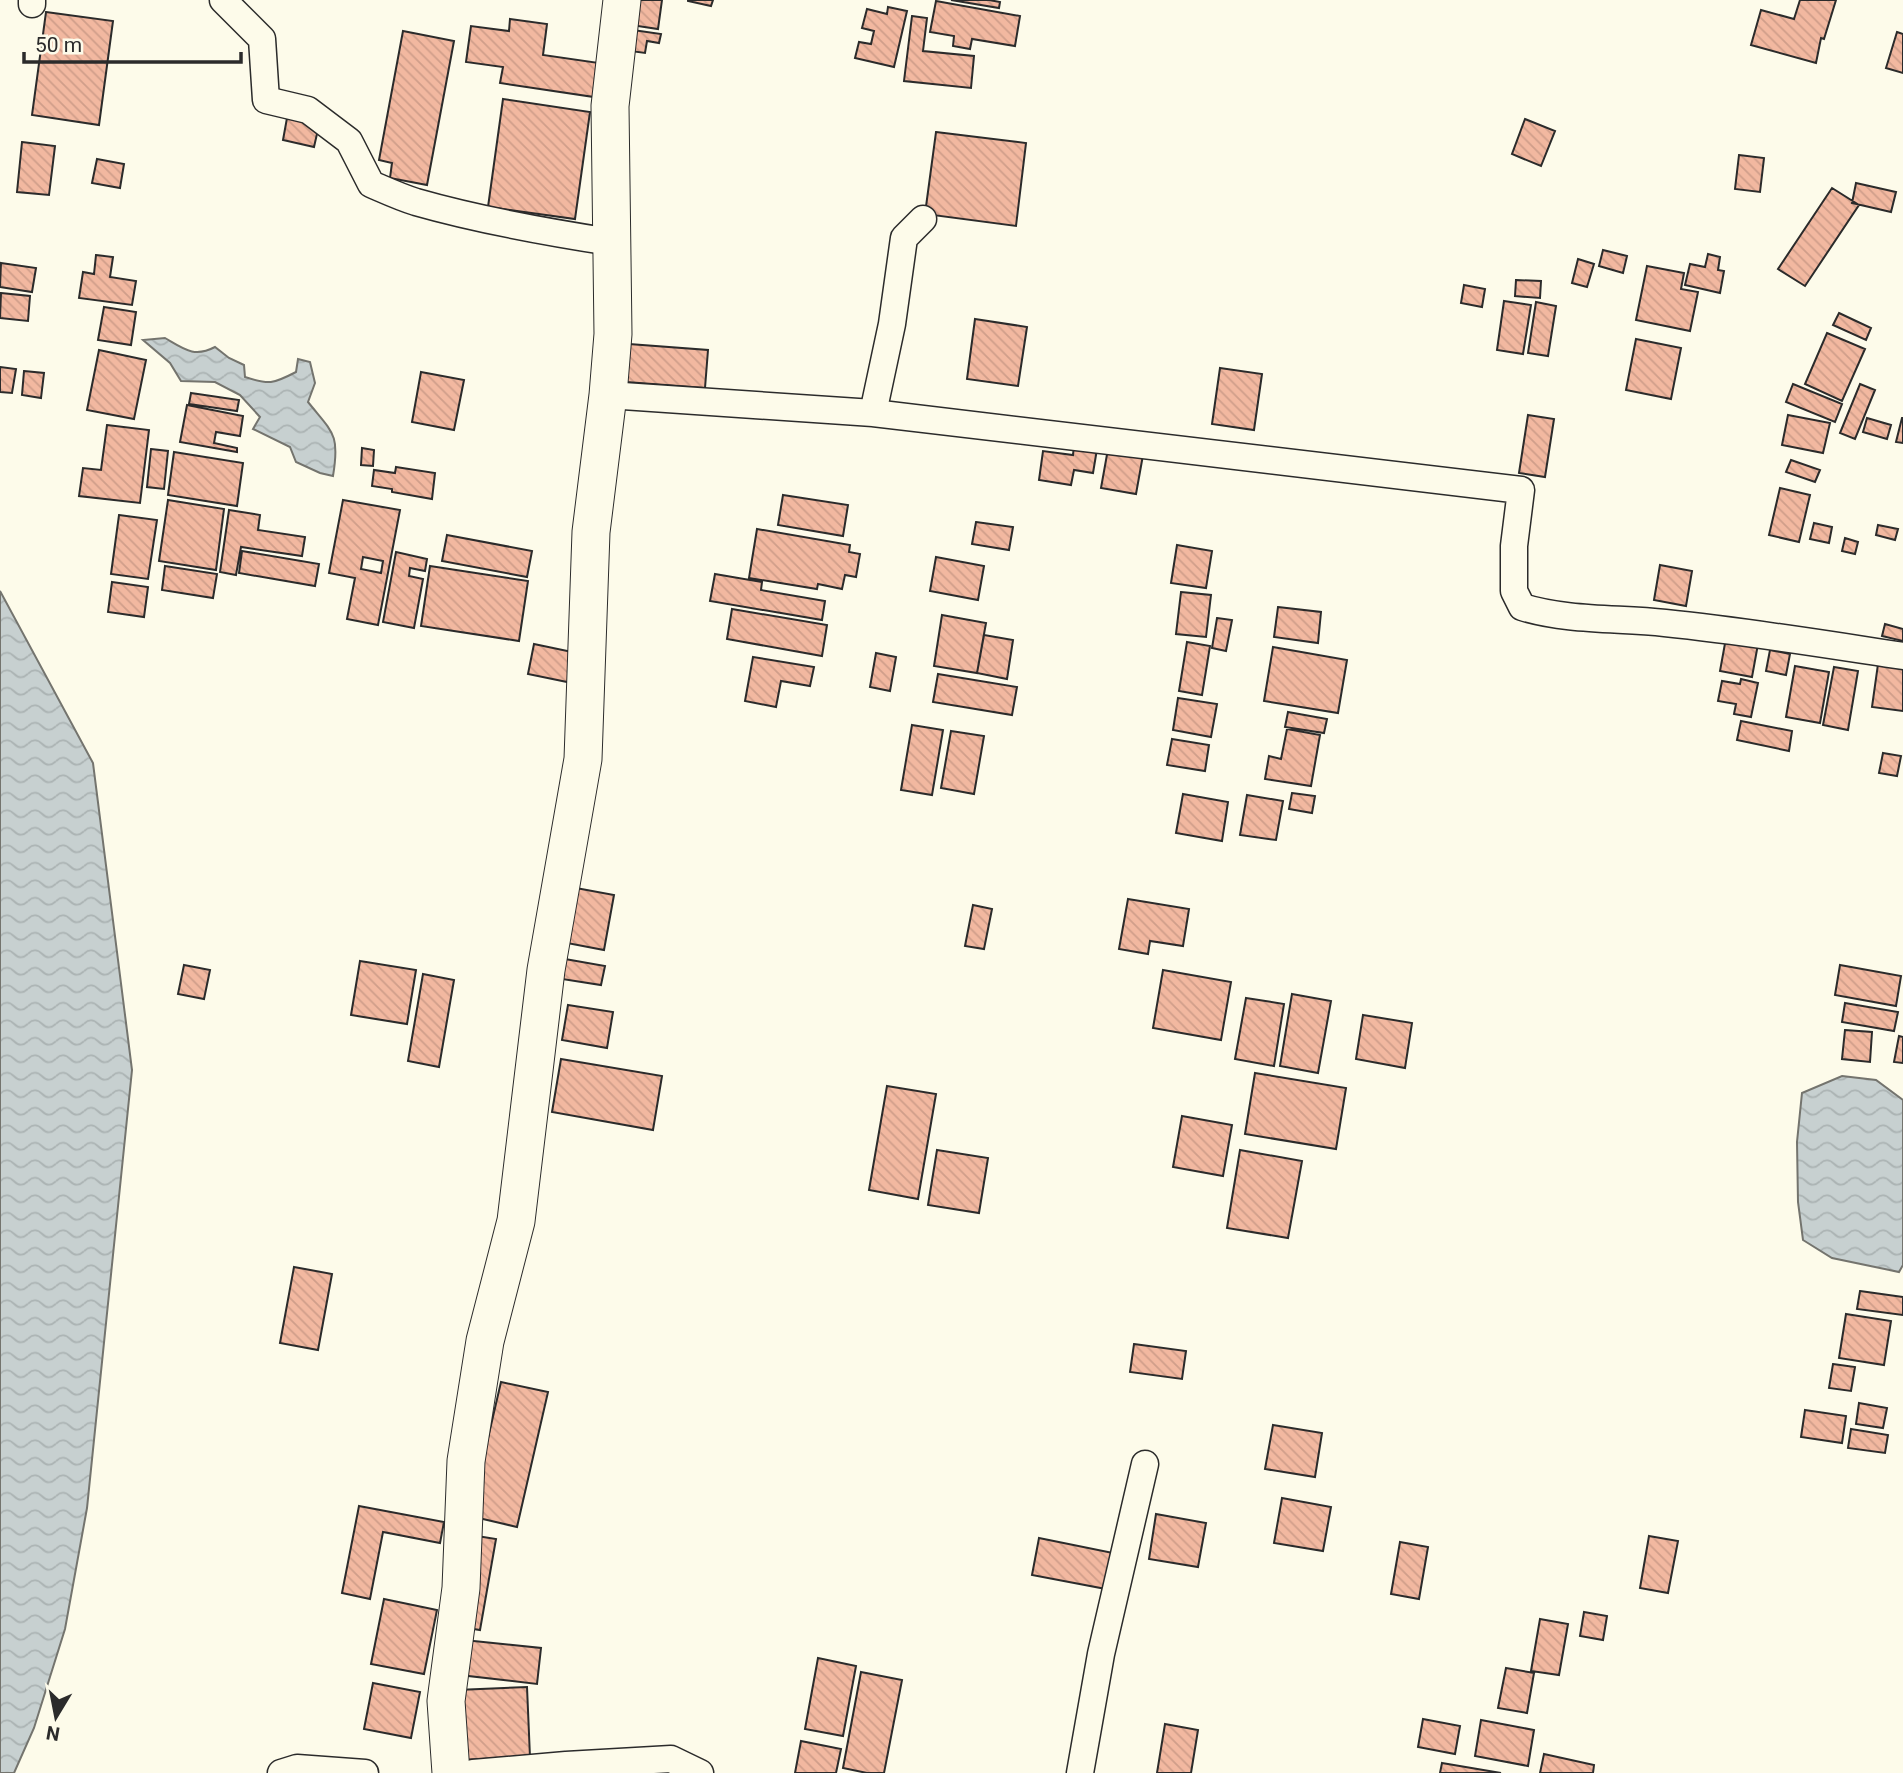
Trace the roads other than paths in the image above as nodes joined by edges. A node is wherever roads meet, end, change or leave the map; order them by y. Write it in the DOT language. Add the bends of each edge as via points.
graph roads {
  1 [pos="223,0"];
  2 [pos="622,0"];
  3 [pos="923,219"];
  4 [pos="611,242"];
  5 [pos="608,395"];
  6 [pos="873,413"];
  7 [pos="1903,656"];
  8 [pos="1145,1464"];
  9 [pos="281,1773"];
  10 [pos="365,1773"];
  11 [pos="451,1773"];
  12 [pos="473,1773"];
  13 [pos="700,1773"];
  14 [pos="1080,1773"];
  1 -- 4 [label="street" via="262,39 266,100 308,110 349,141 371,184 413,201"];
  2 -- 4 [label="street" via="610,106"];
  3 -- 6 [label="street" via="904,238"];
  4 -- 5 [label="street" via="613,334"];
  5 -- 6 [label="street"];
  5 -- 11 [label="street" via="592,532 583,759 545,970 516,1221 485,1341 466,1461 461,1588 446,1701"];
  6 -- 7 [label="street" via="1521,490 1514,591 1522,607"];
  8 -- 14 [label="street" via="1101,1654"];
  9 -- 10 [label="street" via="297,1768"];
  12 -- 13 [label="street" via="671,1759"];
}
